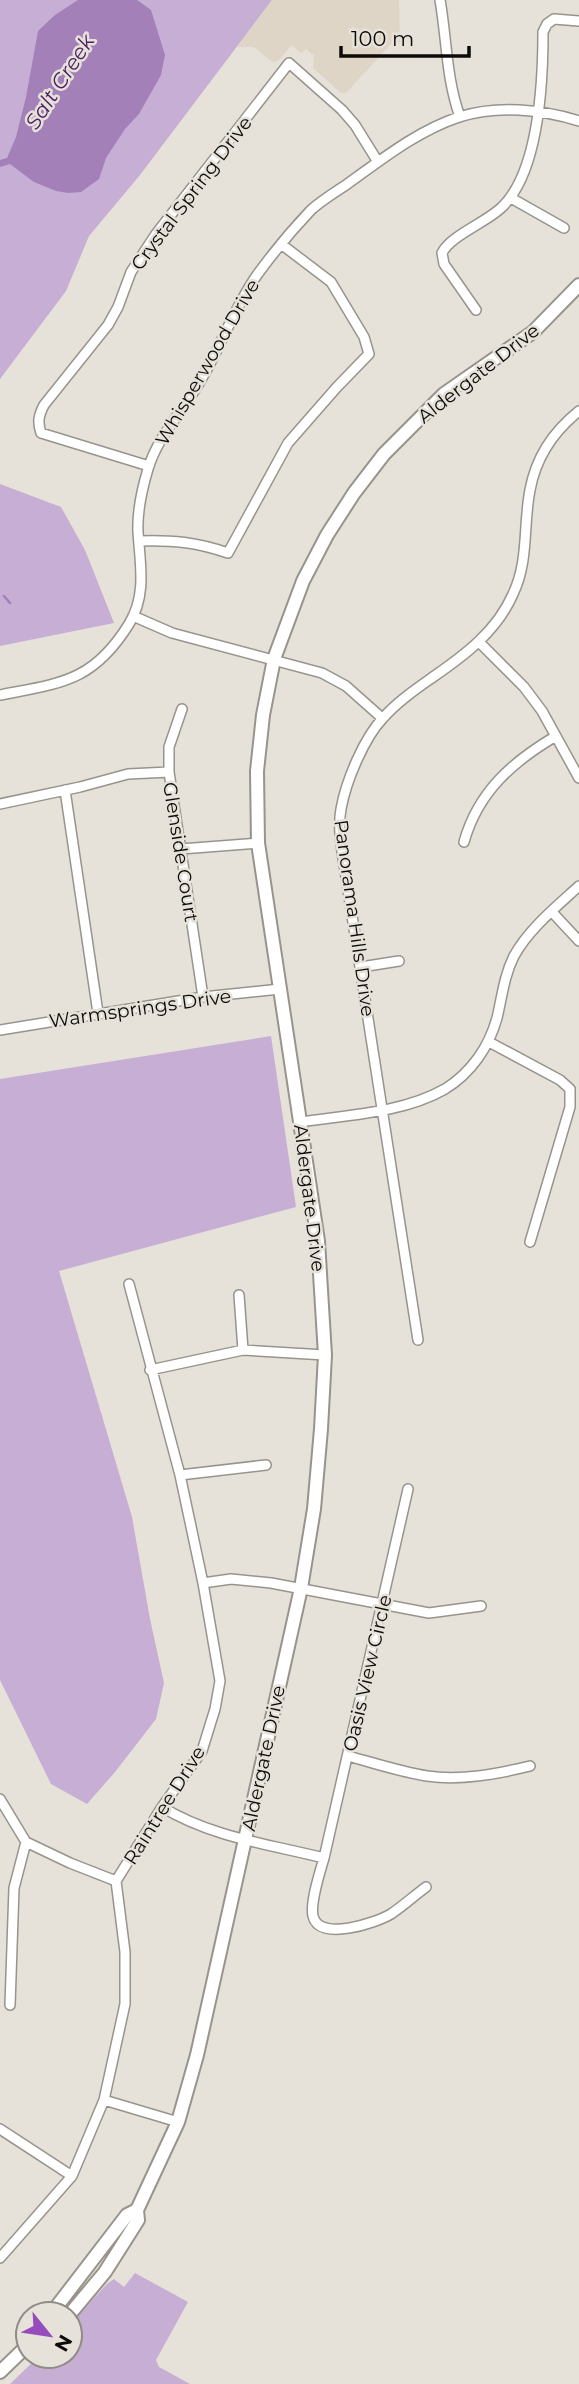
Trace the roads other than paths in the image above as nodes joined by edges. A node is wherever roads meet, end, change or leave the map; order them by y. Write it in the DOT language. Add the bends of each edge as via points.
graph roads {
  1 [pos="440,0"];
  2 [pos="579,21"];
  3 [pos="538,111"];
  4 [pos="460,117"];
  5 [pos="579,121"];
  6 [pos="378,162"];
  7 [pos="511,198"];
  8 [pos="564,228"];
  9 [pos="281,244"];
  10 [pos="579,285"];
  11 [pos="476,310"];
  12 [pos="579,411"];
  13 [pos="149,466"];
  14 [pos="139,541"];
  15 [pos="133,616"];
  16 [pos="479,642"];
  17 [pos="274,659"];
  18 [pos="0,695"];
  19 [pos="182,709"];
  20 [pos="382,718"];
  21 [pos="556,736"];
  22 [pos="169,772"];
  23 [pos="579,778"];
  24 [pos="65,790"];
  25 [pos="0,804"];
  26 [pos="464,842"];
  27 [pos="258,843"];
  28 [pos="181,849"];
  29 [pos="579,886"];
  30 [pos="552,912"];
  31 [pos="579,941"];
  32 [pos="399,961"];
  33 [pos="361,967"];
  34 [pos="280,989"];
  35 [pos="203,997"];
  36 [pos="98,1013"];
  37 [pos="0,1030"];
  38 [pos="489,1042"];
  39 [pos="381,1110"];
  40 [pos="300,1122"];
  41 [pos="530,1242"];
  42 [pos="129,1284"];
  43 [pos="239,1295"];
  44 [pos="418,1340"];
  45 [pos="243,1350"];
  46 [pos="325,1355"];
  47 [pos="150,1370"];
  48 [pos="265,1465"];
  49 [pos="180,1475"];
  50 [pos="408,1489"];
  51 [pos="203,1583"];
  52 [pos="301,1588"];
  53 [pos="383,1604"];
  54 [pos="481,1606"];
  55 [pos="348,1756"];
  56 [pos="530,1766"];
  57 [pos="0,1799"];
  58 [pos="162,1807"];
  59 [pos="245,1839"];
  60 [pos="26,1842"];
  61 [pos="324,1858"];
  62 [pos="116,1881"];
  63 [pos="426,1887"];
  64 [pos="10,2005"];
  65 [pos="104,2100"];
  66 [pos="178,2122"];
  67 [pos="0,2129"];
  68 [pos="72,2176"];
  69 [pos="138,2210"];
  70 [pos="0,2258"];
  71 [pos="62,2300"];
  72 [pos="84,2300"];
  73 [pos="14,2358"];
  74 [pos="0,2372"];
  1 -- 4 [label="street" via="447,75"];
  2 -- 3 [label="street" via="554,19 543,32"];
  3 -- 4 [label="street, Whisperwood Drive"];
  3 -- 5 [label="street, Whisperwood Drive"];
  3 -- 7 [label="street" via="529,156"];
  4 -- 6 [label="street, Whisperwood Drive" via="423,133"];
  6 -- 9 [label="street, Whisperwood Drive" via="313,208"];
  6 -- 13 [label="street, Crystal Spring Drive" via="342,110 289,63 156,234 131,272 108,325 38,415 41,433"];
  7 -- 8 [label="street"];
  7 -- 11 [label="street" via="490,218 446,245 442,254"];
  9 -- 13 [label="street, Whisperwood Drive" via="239,304 204,376 160,441"];
  9 -- 14 [label="street" via="331,282 364,337 369,354 288,443 228,553 200,543"];
  10 -- 17 [label="street, Aldergate Drive" via="533,332 444,394 384,454 327,535 303,581"];
  12 -- 16 [label="street, Panorama Hills Drive" via="542,453 530,490 521,573 513,596"];
  13 -- 14 [label="street, Whisperwood Drive" via="139,505"];
  14 -- 15 [label="street, Whisperwood Drive" via="141,588"];
  15 -- 17 [label="street" via="172,633"];
  15 -- 18 [label="street, Whisperwood Drive" via="113,647 80,675"];
  16 -- 20 [label="street, Panorama Hills Drive"];
  16 -- 21 [label="street" via="524,687"];
  17 -- 20 [label="street" via="346,685"];
  17 -- 27 [label="street, Aldergate Drive" via="257,771"];
  19 -- 22 [label="street, Glenside Court" via="169,747"];
  20 -- 33 [label="street, Panorama Hills Drive" via="349,779 341,810 346,877"];
  21 -- 23 [label="street"];
  21 -- 26 [label="street" via="531,751 492,786 474,812"];
  22 -- 24 [label="street" via="128,774"];
  22 -- 28 [label="street, Glenside Court"];
  24 -- 25 [label="street"];
  24 -- 36 [label="street"];
  27 -- 28 [label="street"];
  27 -- 34 [label="street, Aldergate Drive"];
  28 -- 35 [label="street, Glenside Court"];
  29 -- 30 [label="street"];
  30 -- 31 [label="street"];
  30 -- 38 [label="street" via="514,956"];
  32 -- 33 [label="street"];
  33 -- 39 [label="street, Panorama Hills Drive"];
  34 -- 35 [label="street, Warmsprings Drive"];
  34 -- 40 [label="street, Aldergate Drive"];
  35 -- 36 [label="street, Warmsprings Drive"];
  36 -- 37 [label="street, Warmsprings Drive"];
  38 -- 39 [label="street" via="472,1067 445,1089"];
  38 -- 41 [label="street" via="570,1089 570,1107"];
  39 -- 40 [label="street"];
  39 -- 44 [label="street, Panorama Hills Drive"];
  40 -- 46 [label="street, Aldergate Drive" via="318,1241"];
  42 -- 47 [label="street, Raintree Drive"];
  43 -- 45 [label="street"];
  45 -- 46 [label="street"];
  45 -- 47 [label="street"];
  46 -- 52 [label="street, Aldergate Drive" via="315,1496"];
  47 -- 49 [label="street, Raintree Drive"];
  48 -- 49 [label="street"];
  49 -- 51 [label="street, Raintree Drive"];
  50 -- 53 [label="street, Oasis View Circle"];
  51 -- 52 [label="street" via="231,1579"];
  51 -- 58 [label="street, Raintree Drive" via="220,1681 215,1709 202,1751"];
  52 -- 53 [label="street"];
  52 -- 59 [label="street, Aldergate Drive"];
  53 -- 54 [label="street" via="429,1613"];
  53 -- 55 [label="street, Oasis View Circle"];
  55 -- 56 [label="street" via="428,1776 462,1777"];
  55 -- 61 [label="street, Oasis View Circle"];
  57 -- 60 [label="street"];
  58 -- 59 [label="street" via="187,1822"];
  58 -- 62 [label="street, Raintree Drive"];
  59 -- 61 [label="street"];
  59 -- 66 [label="street, Aldergate Drive"];
  60 -- 62 [label="street"];
  60 -- 64 [label="street" via="14,1888"];
  61 -- 63 [label="street, Oasis View Circle" via="313,1920 331,1931 373,1922"];
  62 -- 65 [label="street, Raintree Drive" via="125,1952 125,2004"];
  65 -- 66 [label="street"];
  65 -- 68 [label="street, Raintree Drive"];
  66 -- 69 [label="street, Aldergate Drive"];
  67 -- 68 [label="street"];
  68 -- 70 [label="street, Raintree Drive"];
  69 -- 71 [label="street, Aldergate Drive" via="127,2215"];
  69 -- 72 [label="street, Aldergate Drive" via="138,2220 123,2246"];
  73 -- 74 [label="street"];
}
